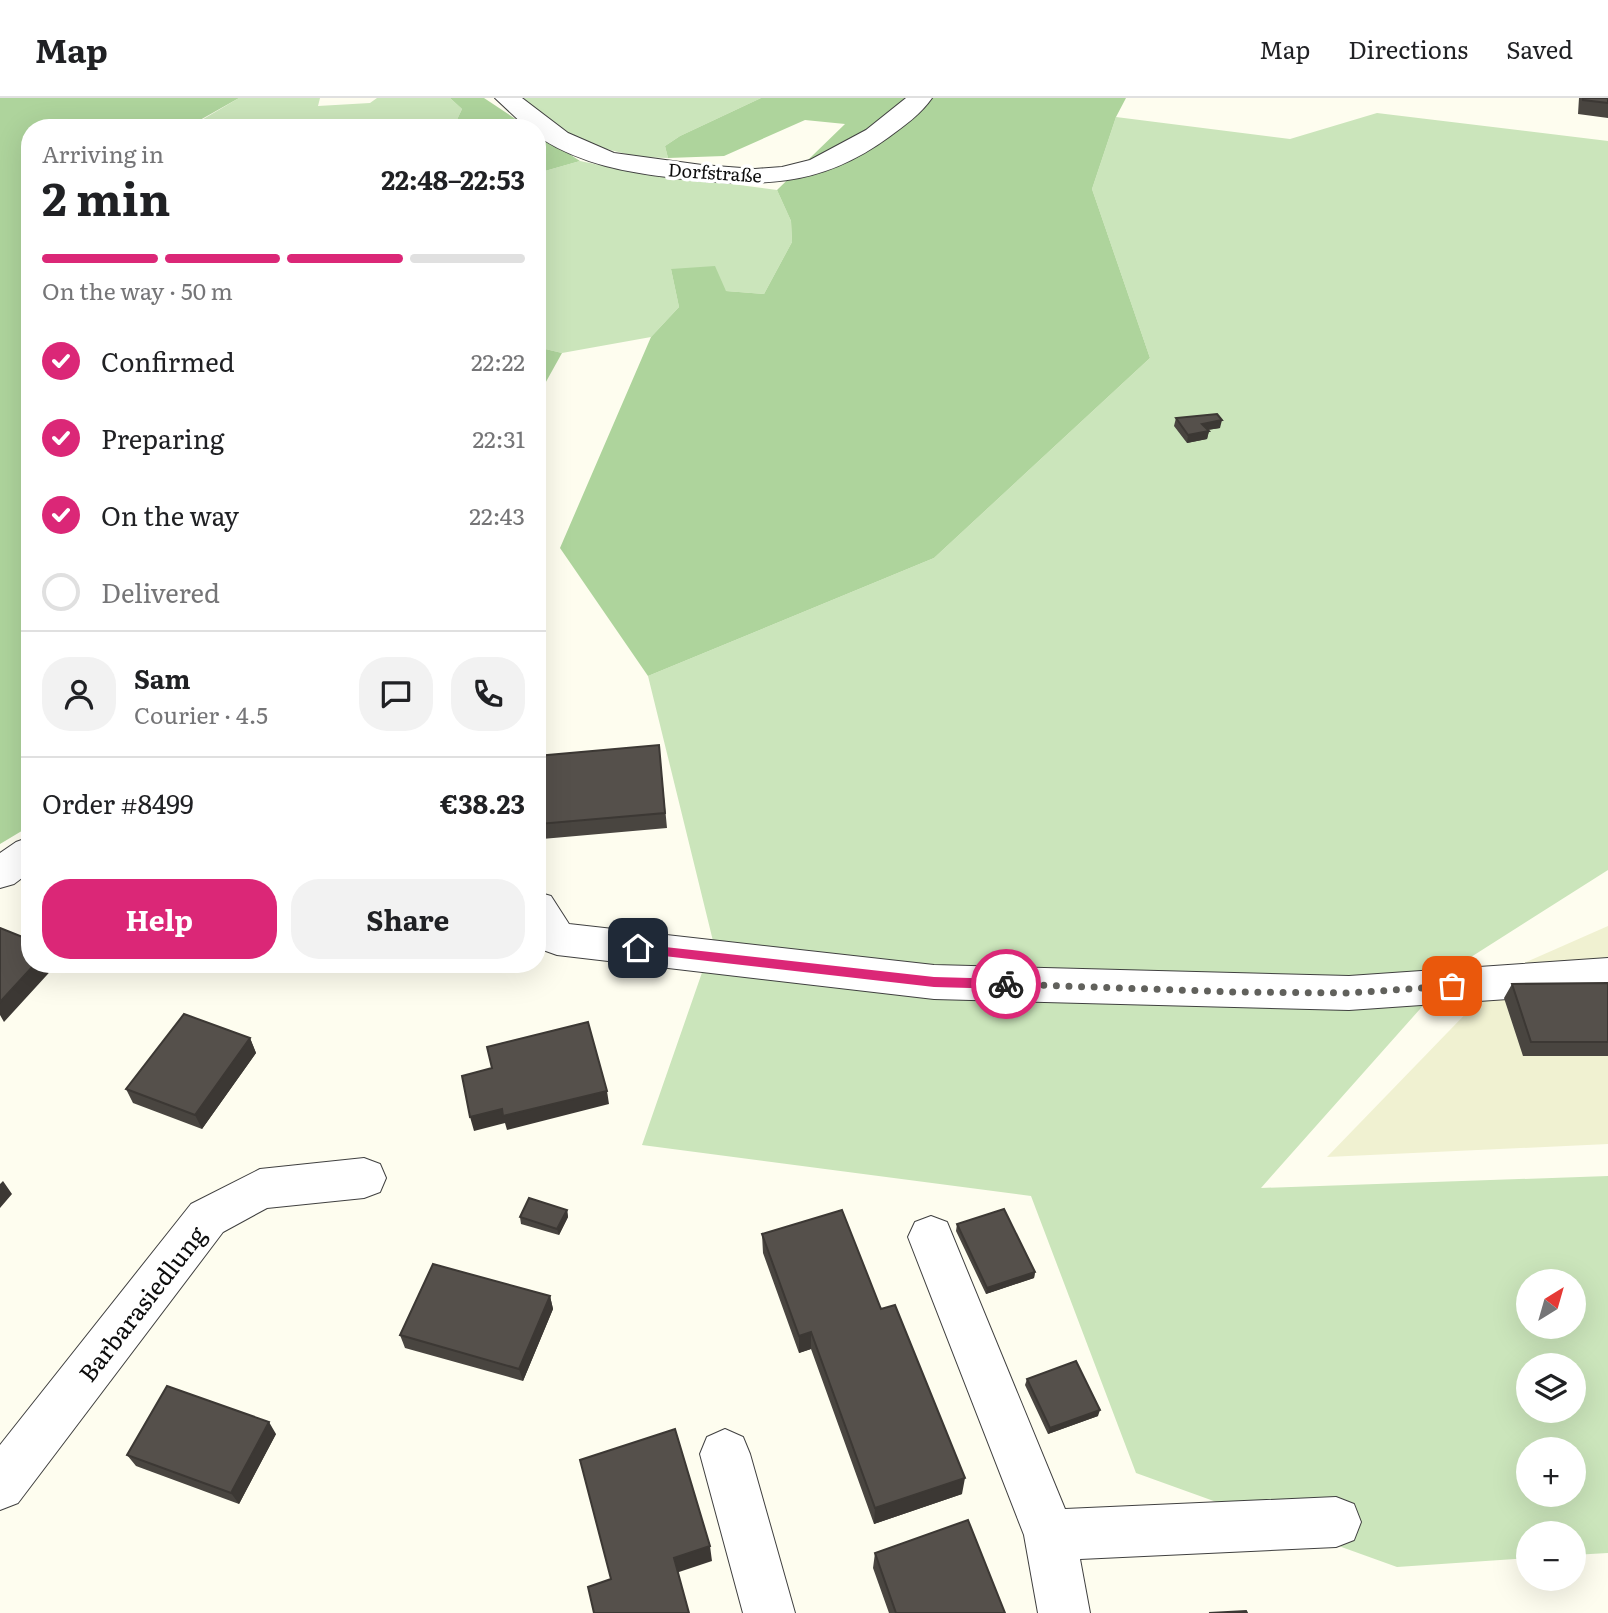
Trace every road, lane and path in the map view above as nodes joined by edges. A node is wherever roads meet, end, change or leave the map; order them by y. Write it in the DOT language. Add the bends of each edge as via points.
graph roads {
  1 [pos="507,98"];
  2 [pos="920,98"];
  3 [pos="534,119"];
  4 [pos="546,128"];
  5 [pos="21,858"];
  6 [pos="0,873"];
  7 [pos="546,921"];
  8 [pos="1608,975"];
  9 [pos="364,1178"];
  10 [pos="931,1237"];
  11 [pos="725,1454"];
  12 [pos="0,1485"];
  13 [pos="1336,1522"];
  14 [pos="1050,1535"];
  15 [pos="769,1613"];
  16 [pos="1064,1613"];
  1 -- 3 [label="street, Dorfstraße"];
  2 -- 4 [label="street, Dorfstraße" via="840,157 784,175 749,177 652,168 591,155"];
  5 -- 6 [label="street"];
  7 -- 8 [label="street" via="557,939 934,982 1349,993"];
  9 -- 12 [label="street, Barbarasiedlung" via="260,1189 206,1218"];
  10 -- 14 [label="street"];
  11 -- 15 [label="street"];
  13 -- 14 [label="street"];
  14 -- 16 [label="street"];
}
